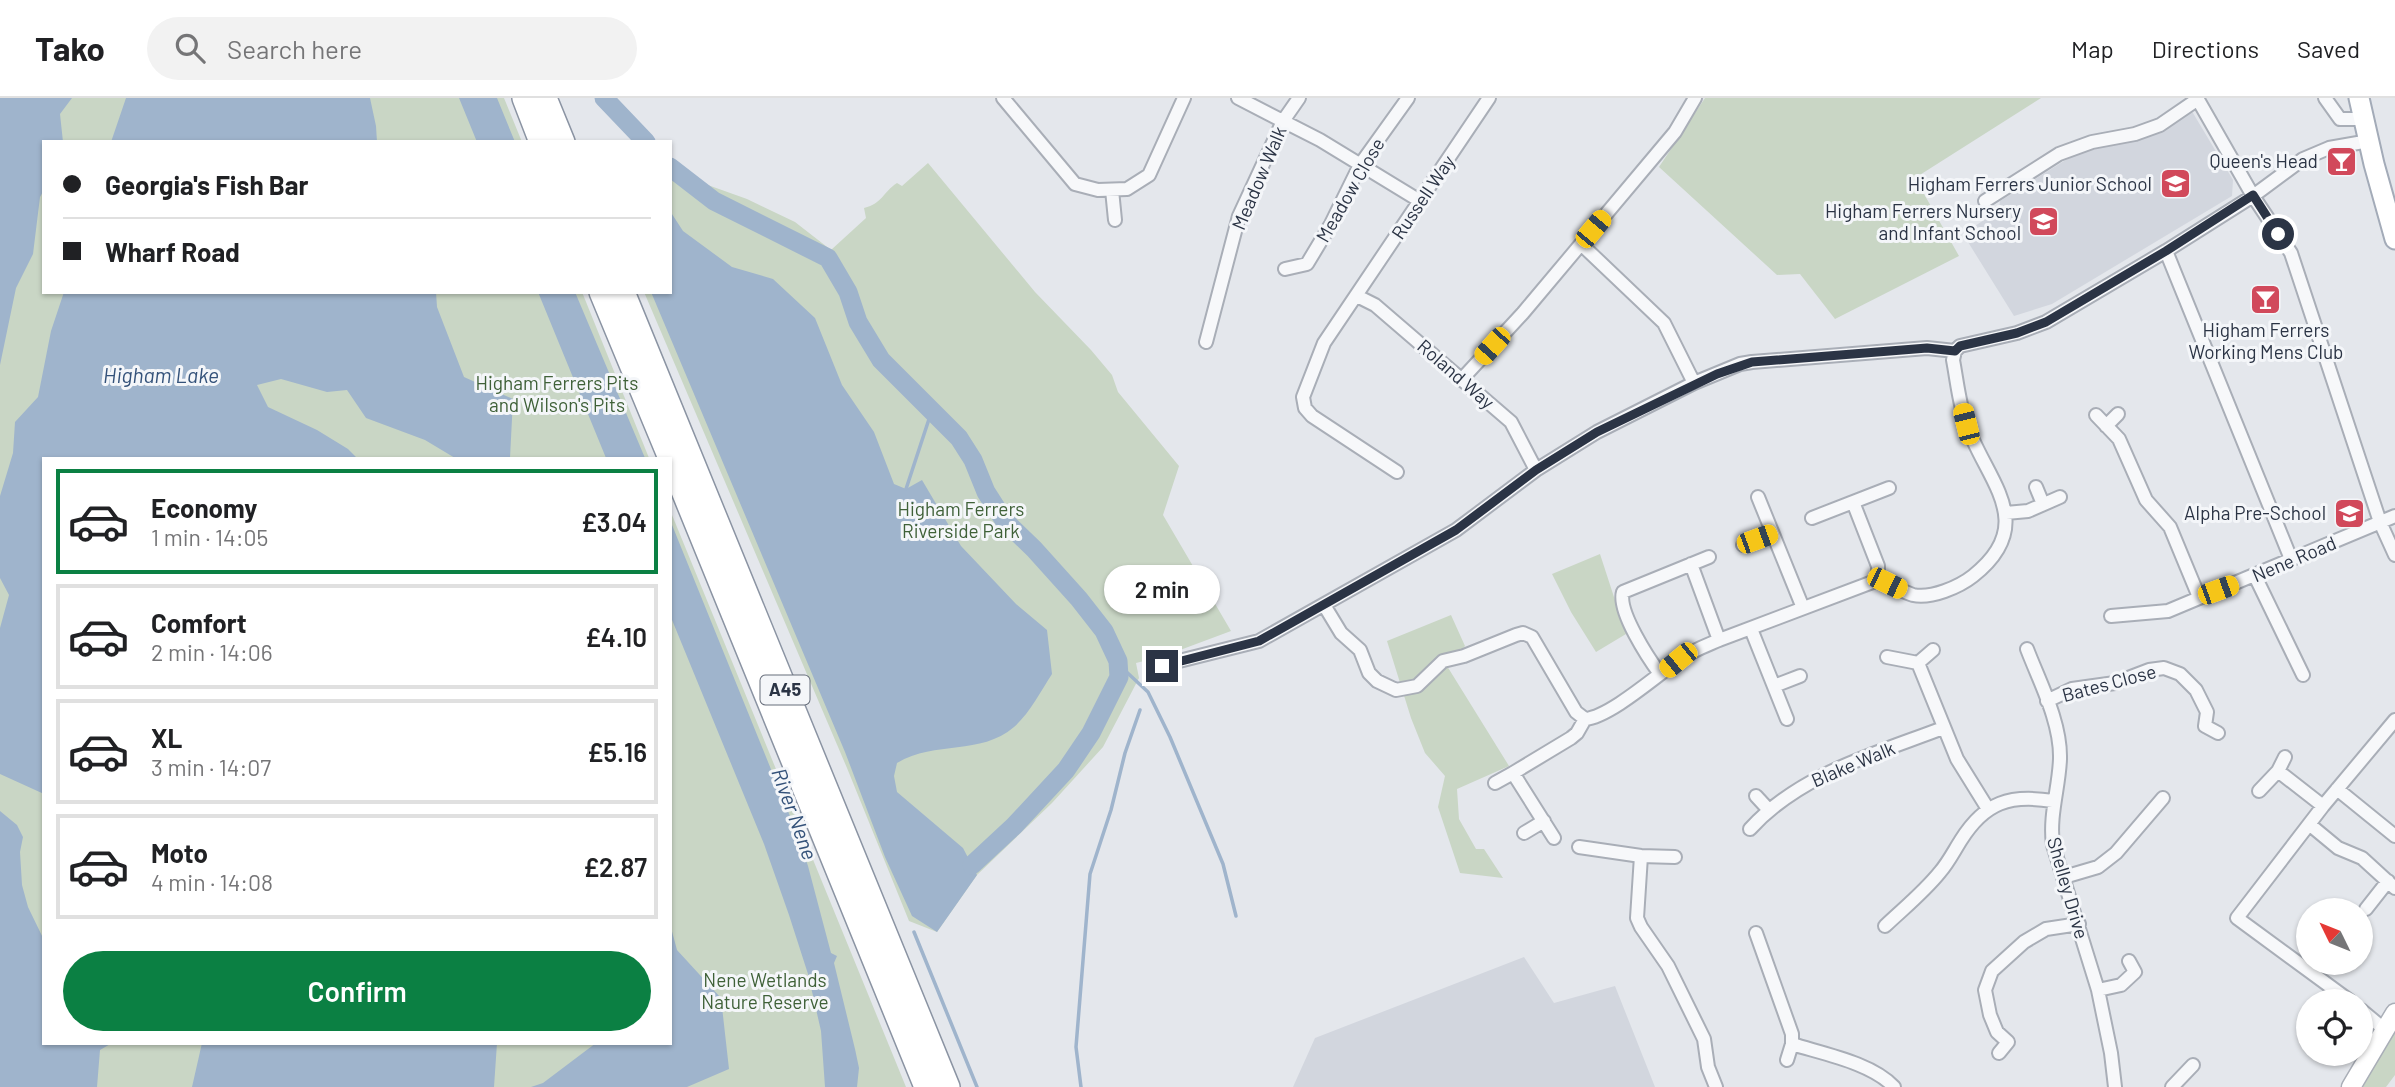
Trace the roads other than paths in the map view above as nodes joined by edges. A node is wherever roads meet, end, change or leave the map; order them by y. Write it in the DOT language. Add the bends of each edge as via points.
graph roads {
  1 [pos="524,98"];
  2 [pos="545,98"];
  3 [pos="1003,98"];
  4 [pos="1184,98"];
  5 [pos="1238,98"];
  6 [pos="1298,98"];
  7 [pos="1408,98"];
  8 [pos="1489,98"];
  9 [pos="1695,98"];
  10 [pos="2197,98"];
  11 [pos="2325,98"];
  12 [pos="2359,98"];
  13 [pos="2363,119"];
  14 [pos="1283,121"];
  15 [pos="540,140"];
  16 [pos="562,140"];
  17 [pos="2369,141"];
  18 [pos="1360,165"];
  19 [pos="1112,190"];
  20 [pos="2253,195"];
  21 [pos="1420,201"];
  22 [pos="1985,201"];
  23 [pos="1115,220"];
  24 [pos="2395,239"];
  25 [pos="1581,244"];
  26 [pos="2166,251"];
  27 [pos="1285,269"];
  28 [pos="602,294"];
  29 [pos="625,294"];
  30 [pos="1357,296"];
  31 [pos="1206,342"];
  32 [pos="1955,351"];
  33 [pos="1462,379"];
  34 [pos="1695,383"];
  35 [pos="2118,414"];
  36 [pos="2096,415"];
  37 [pos="2106,426"];
  38 [pos="669,457"];
  39 [pos="672,464"];
  40 [pos="1536,470"];
  41 [pos="1397,472"];
  42 [pos="2036,487"];
  43 [pos="1889,488"];
  44 [pos="1759,497"];
  45 [pos="2060,497"];
  46 [pos="1853,502"];
  47 [pos="2043,504"];
  48 [pos="2006,513"];
  49 [pos="2395,516"];
  50 [pos="1812,518"];
  51 [pos="2380,522"];
  52 [pos="1772,534"];
  53 [pos="1743,545"];
  54 [pos="2395,555"];
  55 [pos="1709,557"];
  56 [pos="2291,559"];
  57 [pos="1691,564"];
  58 [pos="2255,576"];
  59 [pos="1878,580"];
  60 [pos="2199,597"];
  61 [pos="1324,605"];
  62 [pos="1803,608"];
  63 [pos="2112,616"];
  64 [pos="1751,629"];
  65 [pos="1718,640"];
  66 [pos="2027,649"];
  67 [pos="1933,650"];
  68 [pos="1887,657"];
  69 [pos="1918,663"];
  70 [pos="1151,668"];
  71 [pos="1660,674"];
  72 [pos="2303,675"];
  73 [pos="1800,676"];
  74 [pos="1774,686"];
  75 [pos="2047,701"];
  76 [pos="1585,719"];
  77 [pos="1787,719"];
  78 [pos="2395,720"];
  79 [pos="1943,728"];
  80 [pos="2218,733"];
  81 [pos="2285,757"];
  82 [pos="2277,771"];
  83 [pos="1513,773"];
  84 [pos="1494,783"];
  85 [pos="2337,789"];
  86 [pos="2259,791"];
  87 [pos="1756,796"];
  88 [pos="2163,798"];
  89 [pos="2053,801"];
  90 [pos="2323,806"];
  91 [pos="1768,809"];
  92 [pos="1988,809"];
  93 [pos="1544,821"];
  94 [pos="2309,824"];
  95 [pos="1749,829"];
  96 [pos="1524,833"];
  97 [pos="2395,836"];
  98 [pos="1554,838"];
  99 [pos="1579,847"];
  100 [pos="1642,856"];
  101 [pos="1675,857"];
  102 [pos="2064,877"];
  103 [pos="2392,884"];
  104 [pos="2373,902"];
  105 [pos="2079,924"];
  106 [pos="1885,926"];
  107 [pos="1756,933"];
  108 [pos="2129,961"];
  109 [pos="2334,989"];
  110 [pos="2098,990"];
  111 [pos="2395,1013"];
  112 [pos="2373,1020"];
  113 [pos="2384,1029"];
  114 [pos="1792,1044"];
  115 [pos="1999,1053"];
  116 [pos="1787,1060"];
  117 [pos="2193,1065"];
  118 [pos="926,1087"];
  119 [pos="947,1087"];
  120 [pos="1716,1087"];
  121 [pos="1894,1087"];
  122 [pos="2115,1087"];
  123 [pos="2172,1087"];
  124 [pos="2351,1087"];
  1 -- 15 [label="highway"];
  2 -- 16 [label="highway"];
  3 -- 19 [label="street" via="1075,184"];
  4 -- 19 [label="street" via="1149,174 1127,189"];
  5 -- 14 [label="street"];
  6 -- 14 [label="street, Meadow Walk"];
  7 -- 18 [label="street, Meadow Close"];
  8 -- 21 [label="street, Russell Way"];
  9 -- 25 [label="street" via="1675,132"];
  10 -- 20 [label="street"];
  10 -- 22 [label="street" via="2160,125 2059,154"];
  11 -- 13 [label="street" via="2340,120"];
  12 -- 13 [label="main road"];
  13 -- 17 [label="main road"];
  14 -- 18 [label="street"];
  14 -- 31 [label="street, Meadow Walk" via="1239,216"];
  17 -- 20 [label="street" via="2316,153"];
  17 -- 24 [label="main road"];
  18 -- 21 [label="street"];
  18 -- 27 [label="street, Meadow Close" via="1307,264"];
  19 -- 23 [label="street"];
  20 -- 26 [label="street"];
  20 -- 51 [label="street" via="2291,253"];
  21 -- 30 [label="street, Russell Way"];
  25 -- 33 [label="street"];
  25 -- 34 [label="street" via="1664,323"];
  26 -- 32 [label="street" via="2046,322"];
  26 -- 56 [label="street"];
  28 -- 38 [label="highway, A45"];
  29 -- 119 [label="highway, A45"];
  30 -- 33 [label="street, Roland Way" via="1375,305"];
  30 -- 41 [label="street, Russell Way" via="1324,343 1303,397 1305,408"];
  32 -- 34 [label="street" via="1927,348 1752,362"];
  32 -- 48 [label="street" via="1966,424 2001,493"];
  33 -- 40 [label="street, Roland Way" via="1511,422"];
  34 -- 40 [label="street" via="1597,432"];
  35 -- 37 [label="street"];
  36 -- 37 [label="street"];
  37 -- 60 [label="street" via="2119,439 2146,500 2170,527"];
  39 -- 118 [label="highway, A45"];
  40 -- 61 [label="street" via="1456,530"];
  42 -- 47 [label="street"];
  43 -- 46 [label="street"];
  44 -- 52 [label="street"];
  45 -- 47 [label="street"];
  46 -- 50 [label="street"];
  46 -- 59 [label="street" via="1878,566"];
  47 -- 48 [label="street"];
  48 -- 59 [label="street" via="1992,569 1922,596"];
  49 -- 51 [label="street, Nene Road"];
  51 -- 54 [label="street"];
  51 -- 56 [label="street, Nene Road"];
  52 -- 53 [label="street"];
  52 -- 62 [label="street"];
  55 -- 57 [label="street"];
  56 -- 58 [label="street, Nene Road"];
  57 -- 65 [label="street"];
  57 -- 71 [label="street" via="1628,589 1621,598 1636,636"];
  58 -- 60 [label="street, Nene Road"];
  58 -- 72 [label="street"];
  59 -- 62 [label="street"];
  60 -- 63 [label="street, Nene Road" via="2168,611"];
  61 -- 70 [label="street" via="1259,641"];
  61 -- 76 [label="street" via="1341,633 1360,650 1370,673 1396,690 1417,686 1443,661 1527,634"];
  62 -- 64 [label="street"];
  64 -- 65 [label="street"];
  64 -- 74 [label="street"];
  65 -- 71 [label="street"];
  66 -- 75 [label="street, Shelley Drive"];
  67 -- 69 [label="street"];
  68 -- 69 [label="street"];
  69 -- 79 [label="street"];
  71 -- 76 [label="street"];
  73 -- 74 [label="street"];
  74 -- 77 [label="street"];
  75 -- 80 [label="street, Bates Close" via="2072,689 2115,683 2164,668 2180,674 2196,690 2207,712 2205,726"];
  75 -- 89 [label="street, Shelley Drive" via="2060,761"];
  76 -- 83 [label="street" via="1571,738"];
  78 -- 85 [label="street"];
  79 -- 91 [label="street, Blake Walk" via="1841,766"];
  79 -- 92 [label="street"];
  81 -- 82 [label="street"];
  82 -- 86 [label="street"];
  82 -- 90 [label="street"];
  83 -- 84 [label="street"];
  83 -- 93 [label="street"];
  85 -- 90 [label="street"];
  85 -- 97 [label="street"];
  87 -- 91 [label="street"];
  88 -- 102 [label="street" via="2116,853 2098,867"];
  89 -- 92 [label="street" via="2022,797"];
  89 -- 102 [label="street, Shelley Drive" via="2053,845"];
  90 -- 94 [label="street"];
  91 -- 95 [label="street, Blake Walk"];
  92 -- 106 [label="street" via="1941,871"];
  93 -- 96 [label="street"];
  93 -- 98 [label="street"];
  94 -- 103 [label="street"];
  94 -- 109 [label="street" via="2237,918"];
  99 -- 100 [label="street"];
  100 -- 101 [label="street"];
  100 -- 120 [label="street" via="1637,918 1668,966 1704,1039"];
  102 -- 105 [label="street, Shelley Drive"];
  103 -- 104 [label="street"];
  105 -- 110 [label="street, Shelley Drive"];
  105 -- 115 [label="street" via="2046,929 1993,971 1985,990 1990,1015 1997,1032 2008,1042"];
  107 -- 114 [label="street"];
  108 -- 110 [label="street" via="2135,972 2121,985"];
  110 -- 122 [label="street, Shelley Drive"];
  111 -- 113 [label="main road"];
  112 -- 113 [label="street"];
  113 -- 124 [label="main road"];
  114 -- 116 [label="street"];
  114 -- 121 [label="street" via="1863,1067 1884,1076"];
  117 -- 123 [label="street"];
}
